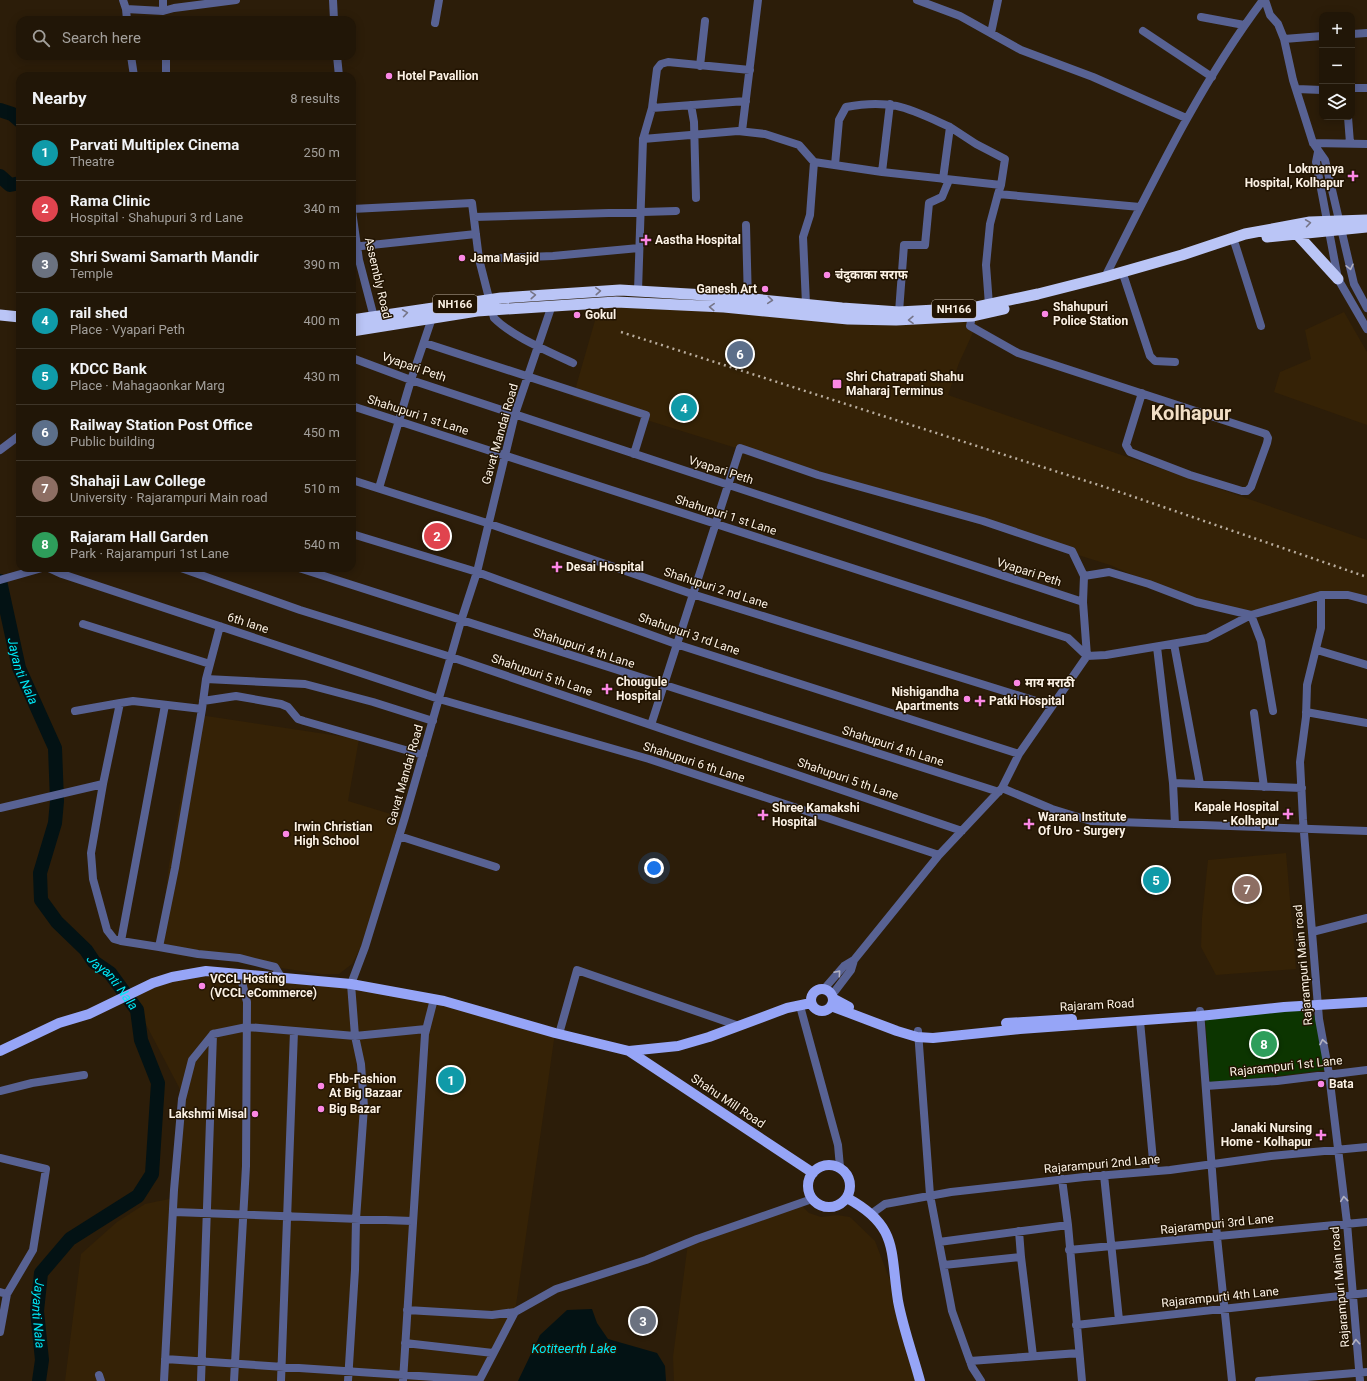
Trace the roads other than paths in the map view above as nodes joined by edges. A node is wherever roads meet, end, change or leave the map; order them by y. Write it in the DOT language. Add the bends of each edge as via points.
graph roads {
  1 [pos="123,0"];
  2 [pos="163,0"];
  3 [pos="236,0"];
  4 [pos="333,0"];
  5 [pos="439,0"];
  6 [pos="758,0"];
  7 [pos="917,0"];
  8 [pos="998,0"];
  9 [pos="1264,0"];
  10 [pos="223,1"];
  11 [pos="200,2"];
  12 [pos="126,9"];
  13 [pos="164,11"];
  14 [pos="127,16"];
  15 [pos="334,16"];
  16 [pos="1201,17"];
  17 [pos="705,20"];
  18 [pos="435,23"];
  19 [pos="1244,25"];
  20 [pos="1143,31"];
  21 [pos="991,33"];
  22 [pos="1367,33"];
  23 [pos="1355,34"];
  24 [pos="1319,36"];
  25 [pos="1284,39"];
  26 [pos="132,60"];
  27 [pos="166,60"];
  28 [pos="337,60"];
  29 [pos="700,66"];
  30 [pos="750,70"];
  31 [pos="133,72"];
  32 [pos="166,72"];
  33 [pos="339,72"];
  34 [pos="1212,77"];
  35 [pos="1355,88"];
  36 [pos="1367,88"];
  37 [pos="1297,89"];
  38 [pos="1319,90"];
  39 [pos="746,101"];
  40 [pos="890,104"];
  41 [pos="691,105"];
  42 [pos="652,108"];
  43 [pos="1186,118"];
  44 [pos="1348,120"];
  45 [pos="950,127"];
  46 [pos="742,131"];
  47 [pos="694,134"];
  48 [pos="643,139"];
  49 [pos="1313,143"];
  50 [pos="1350,143"];
  51 [pos="1367,144"];
  52 [pos="814,162"];
  53 [pos="835,165"];
  54 [pos="882,172"];
  55 [pos="946,180"];
  56 [pos="1001,185"];
  57 [pos="998,194"];
  58 [pos="696,198"];
  59 [pos="1140,207"];
  60 [pos="356,210"];
  61 [pos="676,211"];
  62 [pos="640,212"];
  63 [pos="474,217"];
  64 [pos="1367,220"];
  65 [pos="746,225"];
  66 [pos="1334,225"];
  67 [pos="1367,227"];
  68 [pos="1296,233"];
  69 [pos="476,234"];
  70 [pos="1235,244"];
  71 [pos="356,247"];
  72 [pos="639,248"];
  73 [pos="356,250"];
  74 [pos="479,259"];
  75 [pos="1105,277"];
  76 [pos="1124,277"];
  77 [pos="1338,279"];
  78 [pos="638,291"];
  79 [pos="748,298"];
  80 [pos="806,304"];
  81 [pos="490,305"];
  82 [pos="552,305"];
  83 [pos="989,305"];
  84 [pos="1367,308"];
  85 [pos="748,310"];
  86 [pos="899,312"];
  87 [pos="973,312"];
  88 [pos="0,315"];
  89 [pos="16,317"];
  90 [pos="1358,317"];
  91 [pos="432,318"];
  92 [pos="356,320"];
  93 [pos="0,321"];
  94 [pos="376,322"];
  95 [pos="16,323"];
  96 [pos="1261,326"];
  97 [pos="356,330"];
  98 [pos="1367,330"];
  99 [pos="425,343"];
  100 [pos="539,347"];
  101 [pos="356,359"];
  102 [pos="1174,362"];
  103 [pos="573,363"];
  104 [pos="529,376"];
  105 [pos="411,380"];
  106 [pos="1142,393"];
  107 [pos="356,407"];
  108 [pos="516,414"];
  109 [pos="399,422"];
  110 [pos="16,438"];
  111 [pos="0,450"];
  112 [pos="634,454"];
  113 [pos="506,456"];
  114 [pos="356,481"];
  115 [pos="727,485"];
  116 [pos="379,488"];
  117 [pos="487,523"];
  118 [pos="714,524"];
  119 [pos="356,535"];
  120 [pos="26,572"];
  121 [pos="58,572"];
  122 [pos="192,572"];
  123 [pos="312,572"];
  124 [pos="477,572"];
  125 [pos="1084,576"];
  126 [pos="0,580"];
  127 [pos="692,594"];
  128 [pos="1321,595"];
  129 [pos="1367,600"];
  130 [pos="1083,602"];
  131 [pos="1251,615"];
  132 [pos="461,621"];
  133 [pos="82,624"];
  134 [pos="220,626"];
  135 [pos="676,644"];
  136 [pos="1174,644"];
  137 [pos="1157,647"];
  138 [pos="1317,650"];
  139 [pos="1086,656"];
  140 [pos="451,657"];
  141 [pos="210,664"];
  142 [pos="1367,665"];
  143 [pos="206,679"];
  144 [pos="663,686"];
  145 [pos="204,696"];
  146 [pos="439,699"];
  147 [pos="120,703"];
  148 [pos="165,705"];
  149 [pos="1052,706"];
  150 [pos="202,709"];
  151 [pos="75,711"];
  152 [pos="1273,711"];
  153 [pos="1306,712"];
  154 [pos="1254,713"];
  155 [pos="433,721"];
  156 [pos="1367,723"];
  157 [pos="651,725"];
  158 [pos="1019,754"];
  159 [pos="423,755"];
  160 [pos="1173,783"];
  161 [pos="102,784"];
  162 [pos="1200,784"];
  163 [pos="1264,787"];
  164 [pos="1302,788"];
  165 [pos="1000,790"];
  166 [pos="0,808"];
  167 [pos="1175,824"];
  168 [pos="1304,829"];
  169 [pos="962,831"];
  170 [pos="1367,831"];
  171 [pos="399,836"];
  172 [pos="939,855"];
  173 [pos="496,868"];
  174 [pos="1367,918"];
  175 [pos="1312,932"];
  176 [pos="121,942"];
  177 [pos="159,947"];
  178 [pos="240,974"];
  179 [pos="281,977"];
  180 [pos="351,984"];
  181 [pos="1367,996"];
  182 [pos="830,997"];
  183 [pos="434,999"];
  184 [pos="1317,1002"];
  185 [pos="1367,1002"];
  186 [pos="811,1003"];
  187 [pos="800,1006"];
  188 [pos="1200,1014"];
  189 [pos="1140,1021"];
  190 [pos="739,1026"];
  191 [pos="247,1027"];
  192 [pos="426,1029"];
  193 [pos="294,1031"];
  194 [pos="213,1034"];
  195 [pos="559,1034"];
  196 [pos="918,1034"];
  197 [pos="355,1036"];
  198 [pos="0,1051"];
  199 [pos="629,1051"];
  200 [pos="1367,1070"];
  201 [pos="1330,1074"];
  202 [pos="84,1075"];
  203 [pos="1206,1086"];
  204 [pos="0,1091"];
  205 [pos="1367,1147"];
  206 [pos="1338,1150"];
  207 [pos="0,1158"];
  208 [pos="1212,1164"];
  209 [pos="840,1167"];
  210 [pos="1154,1171"];
  211 [pos="813,1173"];
  212 [pos="1104,1175"];
  213 [pos="1062,1179"];
  214 [pos="930,1195"];
  215 [pos="846,1198"];
  216 [pos="812,1199"];
  217 [pos="174,1212"];
  218 [pos="207,1213"];
  219 [pos="243,1214"];
  220 [pos="871,1214"];
  221 [pos="288,1216"];
  222 [pos="356,1218"];
  223 [pos="412,1221"];
  224 [pos="1367,1222"];
  225 [pos="1348,1223"];
  226 [pos="1068,1225"];
  227 [pos="1019,1231"];
  228 [pos="1217,1236"];
  229 [pos="939,1242"];
  230 [pos="1112,1246"];
  231 [pos="1069,1250"];
  232 [pos="1021,1257"];
  233 [pos="944,1265"];
  234 [pos="4,1293"];
  235 [pos="1367,1293"];
  236 [pos="1353,1295"];
  237 [pos="1225,1309"];
  238 [pos="407,1310"];
  239 [pos="515,1312"];
  240 [pos="1119,1320"];
  241 [pos="1076,1325"];
  242 [pos="0,1332"];
  243 [pos="405,1343"];
  244 [pos="493,1352"];
  245 [pos="1079,1353"];
  246 [pos="1034,1356"];
  247 [pos="165,1359"];
  248 [pos="970,1361"];
  249 [pos="202,1362"];
  250 [pos="235,1364"];
  251 [pos="282,1366"];
  252 [pos="348,1370"];
  253 [pos="1362,1375"];
  254 [pos="403,1378"];
  255 [pos="164,1381"];
  256 [pos="201,1381"];
  257 [pos="234,1381"];
  258 [pos="281,1381"];
  259 [pos="348,1381"];
  260 [pos="479,1381"];
  261 [pos="920,1381"];
  262 [pos="981,1381"];
  263 [pos="1082,1381"];
  264 [pos="1232,1381"];
  265 [pos="1259,1381"];
  1 -- 12 [label="street"];
  2 -- 13 [label="street"];
  3 -- 10 [label="street"];
  4 -- 15 [label="street"];
  5 -- 18 [label="street"];
  6 -- 30 [label="street"];
  7 -- 21 [label="street" via="960,16"];
  8 -- 21 [label="street"];
  9 -- 19 [label="street"];
  9 -- 25 [label="street"];
  10 -- 11 [label="street"];
  11 -- 13 [label="street"];
  12 -- 13 [label="street"];
  12 -- 14 [label="street"];
  16 -- 19 [label="street"];
  17 -- 29 [label="street"];
  19 -- 34 [label="street"];
  20 -- 34 [label="street"];
  21 -- 43 [label="street" via="1021,50 1093,77"];
  22 -- 23 [label="street"];
  24 -- 25 [label="street"];
  25 -- 37 [label="street"];
  26 -- 31 [label="street"];
  27 -- 32 [label="street"];
  28 -- 33 [label="street"];
  29 -- 30 [label="street"];
  29 -- 42 [label="street" via="668,62 661,64 657,69"];
  30 -- 39 [label="street"];
  34 -- 43 [label="street"];
  35 -- 36 [label="street"];
  37 -- 38 [label="street"];
  37 -- 49 [label="street"];
  39 -- 41 [label="street"];
  39 -- 46 [label="street"];
  40 -- 45 [label="street"];
  40 -- 53 [label="street" via="868,103 846,107 839,120"];
  40 -- 54 [label="street"];
  41 -- 42 [label="street"];
  41 -- 47 [label="street"];
  42 -- 48 [label="street"];
  43 -- 59 [label="street"];
  44 -- 50 [label="street"];
  45 -- 55 [label="street"];
  45 -- 56 [label="street" via="1005,159"];
  46 -- 47 [label="street"];
  46 -- 52 [label="street" via="765,134 800,145"];
  47 -- 48 [label="street"];
  47 -- 58 [label="street"];
  48 -- 62 [label="street"];
  49 -- 50 [label="street"];
  49 -- 66 [label="street" via="1325,160"];
  50 -- 51 [label="street"];
  52 -- 53 [label="street"];
  52 -- 80 [label="street" via="810,215 804,237"];
  53 -- 54 [label="street"];
  54 -- 55 [label="street"];
  55 -- 56 [label="street"];
  55 -- 86 [label="street" via="942,197 929,203 925,245 904,245"];
  56 -- 57 [label="street"];
  57 -- 59 [label="street"];
  57 -- 83 [label="street" via="990,224 986,265"];
  59 -- 75 [label="street"];
  60 -- 63 [label="street" via="472,203"];
  61 -- 62 [label="street"];
  62 -- 63 [label="street"];
  62 -- 72 [label="street"];
  63 -- 69 [label="street"];
  64 -- 66 [label="highway, NH166"];
  65 -- 79 [label="street"];
  66 -- 67 [label="highway, NH166"];
  66 -- 68 [label="highway, NH166"];
  75 -- 66 [label="highway, NH166, one-way" via="1245,234"];
  66 -- 77 [label="street"];
  66 -- 84 [label="street, one-way" via="1354,284"];
  68 -- 70 [label="highway, NH166"];
  68 -- 77 [label="highway"];
  69 -- 71 [label="street"];
  69 -- 74 [label="street"];
  70 -- 76 [label="highway, NH166"];
  70 -- 96 [label="street"];
  72 -- 74 [label="street" via="553,256"];
  72 -- 78 [label="street"];
  73 -- 94 [label="street, Assembly Road"];
  74 -- 81 [label="street"];
  75 -- 83 [label="highway, NH166"];
  76 -- 87 [label="highway, NH166"];
  76 -- 102 [label="street" via="1150,356 1155,360"];
  77 -- 90 [label="street"];
  78 -- 79 [label="highway, NH166"];
  81 -- 78 [label="highway, NH166, one-way" via="607,291"];
  79 -- 80 [label="highway, NH166, one-way"];
  79 -- 85 [label="street"];
  80 -- 86 [label="highway, NH166"];
  81 -- 82 [label="highway, NH166"];
  81 -- 91 [label="highway, NH166"];
  94 -- 81 [label="highway, NH166, one-way"];
  81 -- 100 [label="street" via="494,318 500,324"];
  85 -- 82 [label="highway, NH166, one-way" via="616,302"];
  82 -- 100 [label="street, Gavat Mandai Road"];
  83 -- 87 [label="highway, NH166"];
  84 -- 90 [label="street"];
  87 -- 85 [label="highway, NH166, one-way" via="930,320 874,320"];
  86 -- 87 [label="highway, NH166"];
  87 -- 106 [label="street" via="970,326 1018,353"];
  88 -- 89 [label="highway"];
  90 -- 98 [label="street"];
  91 -- 94 [label="highway, NH166"];
  91 -- 99 [label="street"];
  92 -- 94 [label="highway, NH166"];
  93 -- 95 [label="highway"];
  94 -- 97 [label="highway, NH166"];
  99 -- 104 [label="street"];
  99 -- 105 [label="street"];
  100 -- 103 [label="street"];
  100 -- 104 [label="street, Gavat Mandai Road"];
  101 -- 105 [label="street, Vyapari Peth"];
  104 -- 108 [label="street, Gavat Mandai Road"];
  104 -- 112 [label="street" via="646,415"];
  105 -- 108 [label="street, Vyapari Peth"];
  105 -- 109 [label="street"];
  106 -- 106 [label="street" via="1266,434 1268,443 1251,487 1247,491 1242,491 1130,452 1126,445"];
  107 -- 109 [label="street, Shahupuri 1 st Lane"];
  108 -- 112 [label="street, Vyapari Peth"];
  108 -- 113 [label="street, Gavat Mandai Road"];
  109 -- 113 [label="street, Shahupuri 1 st Lane"];
  109 -- 116 [label="street"];
  110 -- 111 [label="street"];
  112 -- 115 [label="street, Vyapari Peth"];
  113 -- 117 [label="street, Gavat Mandai Road"];
  113 -- 118 [label="street, Shahupuri 1 st Lane"];
  114 -- 116 [label="street, Shahupuri 2 nd Lane"];
  115 -- 118 [label="street"];
  115 -- 125 [label="street" via="740,448 818,475 983,521 1072,551"];
  115 -- 130 [label="street, Vyapari Peth"];
  116 -- 117 [label="street, Shahupuri 2 nd Lane"];
  117 -- 124 [label="street, Gavat Mandai Road"];
  117 -- 127 [label="street, Shahupuri 2 nd Lane"];
  118 -- 127 [label="street"];
  118 -- 139 [label="street, Shahupuri 1 st Lane" via="1068,638"];
  119 -- 124 [label="street, Shahupuri 3 rd Lane"];
  120 -- 126 [label="street"];
  121 -- 134 [label="street, 6th lane"];
  122 -- 140 [label="street, Shahupuri 5 th Lane" via="300,610"];
  123 -- 132 [label="street, Shahupuri 4 th Lane"];
  124 -- 132 [label="street, Gavat Mandai Road"];
  124 -- 135 [label="street, Shahupuri 3 rd Lane"];
  125 -- 130 [label="street"];
  125 -- 131 [label="street" via="1109,572 1196,602"];
  127 -- 135 [label="street"];
  127 -- 149 [label="street, Shahupuri 2 nd Lane"];
  128 -- 129 [label="street" via="1336,594"];
  128 -- 131 [label="street"];
  128 -- 138 [label="street, Rajarampuri Main road" via="1321,628"];
  130 -- 139 [label="street"];
  131 -- 136 [label="street" via="1207,638"];
  131 -- 152 [label="street" via="1261,642"];
  132 -- 140 [label="street, Gavat Mandai Road"];
  132 -- 144 [label="street, Shahupuri 4 th Lane"];
  133 -- 141 [label="street"];
  134 -- 141 [label="street"];
  134 -- 146 [label="street, 6th lane"];
  135 -- 144 [label="street"];
  135 -- 158 [label="street, Shahupuri 3 rd Lane"];
  136 -- 137 [label="street"];
  136 -- 162 [label="street"];
  137 -- 139 [label="street"];
  137 -- 160 [label="street"];
  138 -- 142 [label="street"];
  138 -- 153 [label="street, Rajarampuri Main road" via="1307,685"];
  139 -- 149 [label="street"];
  140 -- 146 [label="street, Gavat Mandai Road"];
  140 -- 157 [label="street, Shahupuri 5 th Lane"];
  141 -- 143 [label="street"];
  143 -- 145 [label="street"];
  143 -- 155 [label="street" via="305,684"];
  144 -- 157 [label="street"];
  144 -- 165 [label="street, Shahupuri 4 th Lane"];
  145 -- 150 [label="street"];
  145 -- 159 [label="street" via="241,697 281,704 288,707 298,719"];
  146 -- 155 [label="street, Gavat Mandai Road"];
  146 -- 172 [label="street, Shahupuri 6 th Lane" via="649,759"];
  147 -- 148 [label="street" via="134,701"];
  147 -- 151 [label="street"];
  147 -- 161 [label="street"];
  148 -- 150 [label="street"];
  148 -- 176 [label="street"];
  149 -- 158 [label="street"];
  150 -- 177 [label="street"];
  153 -- 156 [label="street"];
  153 -- 164 [label="street, Rajarampuri Main road" via="1300,762"];
  154 -- 163 [label="street"];
  155 -- 159 [label="street, Gavat Mandai Road"];
  157 -- 169 [label="street, Shahupuri 5 th Lane"];
  158 -- 165 [label="street"];
  159 -- 171 [label="street, Gavat Mandai Road"];
  160 -- 162 [label="street"];
  160 -- 167 [label="street"];
  161 -- 166 [label="street"];
  161 -- 176 [label="street" via="91,853 93,879 107,930 114,939"];
  162 -- 163 [label="street"];
  163 -- 164 [label="street"];
  164 -- 168 [label="street, Rajarampuri Main road"];
  165 -- 167 [label="street, Shahupuri 4 th Lane" via="1052,810 1091,821"];
  165 -- 169 [label="street"];
  167 -- 168 [label="street, Shahupuri 4 th Lane"];
  168 -- 170 [label="street, Shahupuri 4 th Lane"];
  168 -- 175 [label="street, Rajarampuri Main road"];
  169 -- 172 [label="street"];
  171 -- 173 [label="street"];
  171 -- 180 [label="street, Gavat Mandai Road"];
  172 -- 182 [label="street" via="854,960 844,966"];
  174 -- 175 [label="street"];
  175 -- 184 [label="street, Rajarampuri Main road"];
  176 -- 177 [label="street"];
  177 -- 179 [label="street" via="239,958 275,967"];
  178 -- 179 [label="main road"];
  178 -- 191 [label="street" via="247,1002"];
  178 -- 198 [label="main road" via="206,971 153,983 79,1018 44,1029"];
  179 -- 180 [label="main road"];
  180 -- 183 [label="main road"];
  180 -- 197 [label="street"];
  181 -- 184 [label="main road, Rajaram Road"];
  182 -- 186 [label="main road" via="814,992"];
  182 -- 186 [label="main road" via="822,1011 815,1009"];
  182 -- 196 [label="main road, Rajaram Road"];
  183 -- 192 [label="street"];
  183 -- 195 [label="main road"];
  184 -- 185 [label="main road"];
  184 -- 188 [label="main road, Rajaram Road"];
  201 -- 184 [label="street, Rajarampuri Main road, one-way"];
  186 -- 187 [label="main road"];
  187 -- 190 [label="main road" via="787,1008"];
  187 -- 209 [label="street" via="838,1145"];
  188 -- 189 [label="main road"];
  188 -- 196 [label="main road, Rajaram Road" via="1028,1021"];
  188 -- 203 [label="street"];
  189 -- 196 [label="main road" via="933,1038"];
  189 -- 210 [label="street"];
  190 -- 195 [label="street" via="577,970"];
  190 -- 199 [label="main road" via="678,1046"];
  191 -- 193 [label="street"];
  191 -- 194 [label="street"];
  191 -- 219 [label="street"];
  192 -- 197 [label="street"];
  192 -- 223 [label="street"];
  193 -- 197 [label="street"];
  193 -- 221 [label="street"];
  194 -- 217 [label="street" via="192,1060 182,1099"];
  194 -- 218 [label="street"];
  195 -- 199 [label="main road"];
  196 -- 214 [label="street"];
  197 -- 222 [label="street" via="361,1064 364,1107"];
  199 -- 211 [label="main road, Shahu Mill Road"];
  200 -- 201 [label="street, Rajarampuri 1st Lane"];
  201 -- 203 [label="street, Rajarampuri 1st Lane"];
  201 -- 206 [label="street, Rajarampuri Main road"];
  202 -- 204 [label="street"];
  203 -- 208 [label="street"];
  205 -- 206 [label="street"];
  206 -- 208 [label="street, Rajarampuri 2nd Lane"];
  225 -- 206 [label="street, Rajarampuri Main road, one-way"];
  207 -- 234 [label="street" via="46,1169 34,1250"];
  208 -- 210 [label="street, Rajarampuri 2nd Lane"];
  208 -- 228 [label="street"];
  209 -- 211 [label="main road" via="824,1166"];
  209 -- 215 [label="main road" via="851,1183"];
  210 -- 212 [label="street, Rajarampuri 2nd Lane"];
  211 -- 216 [label="main road" via="808,1186"];
  212 -- 213 [label="street, Rajarampuri 2nd Lane"];
  212 -- 230 [label="street"];
  213 -- 214 [label="street, Rajarampuri 2nd Lane"];
  213 -- 226 [label="street"];
  214 -- 220 [label="street, Rajarampuri 2nd Lane" via="885,1204"];
  214 -- 229 [label="street"];
  215 -- 216 [label="main road" via="838,1206 831,1207 824,1207"];
  215 -- 220 [label="main road"];
  216 -- 239 [label="street" via="697,1239 646,1260 556,1289"];
  217 -- 218 [label="street"];
  217 -- 247 [label="street"];
  218 -- 219 [label="street"];
  218 -- 249 [label="street"];
  219 -- 221 [label="street"];
  219 -- 250 [label="street"];
  220 -- 261 [label="main road" via="886,1230 893,1254 898,1301"];
  221 -- 222 [label="street"];
  221 -- 251 [label="street"];
  222 -- 223 [label="street"];
  222 -- 252 [label="street"];
  223 -- 238 [label="street"];
  224 -- 225 [label="street, Rajarampuri 3rd Lane"];
  225 -- 228 [label="street, Rajarampuri 3rd Lane"];
  225 -- 236 [label="street, Rajarampuri Main road"];
  226 -- 227 [label="street"];
  226 -- 231 [label="street"];
  227 -- 229 [label="street"];
  227 -- 232 [label="street"];
  228 -- 230 [label="street, Rajarampuri 3rd Lane"];
  228 -- 237 [label="street"];
  229 -- 233 [label="street"];
  230 -- 231 [label="street, Rajarampuri 3rd Lane"];
  230 -- 240 [label="street"];
  231 -- 241 [label="street"];
  232 -- 233 [label="street"];
  232 -- 246 [label="street"];
  233 -- 248 [label="street" via="952,1311"];
  234 -- 242 [label="street"];
  235 -- 236 [label="street, Rajarampurti 4th Lane"];
  236 -- 237 [label="street, Rajarampurti 4th Lane"];
  253 -- 236 [label="street, Rajarampuri Main road, one-way"];
  237 -- 240 [label="street, Rajarampurti 4th Lane"];
  237 -- 264 [label="street"];
  238 -- 239 [label="street" via="492,1315"];
  238 -- 243 [label="street"];
  239 -- 244 [label="street"];
  240 -- 241 [label="street, Rajarampurti 4th Lane"];
  241 -- 245 [label="street"];
  243 -- 244 [label="street"];
  243 -- 254 [label="street"];
  244 -- 260 [label="street"];
  245 -- 246 [label="street"];
  245 -- 263 [label="street"];
  246 -- 248 [label="street"];
  247 -- 249 [label="street"];
  247 -- 255 [label="street"];
  248 -- 262 [label="street"];
  249 -- 250 [label="street"];
  249 -- 256 [label="street"];
  250 -- 251 [label="street"];
  250 -- 257 [label="street"];
  251 -- 252 [label="street"];
  251 -- 258 [label="street"];
  252 -- 254 [label="street"];
  252 -- 259 [label="street"];
  253 -- 265 [label="street"];
  254 -- 260 [label="street"];
}
